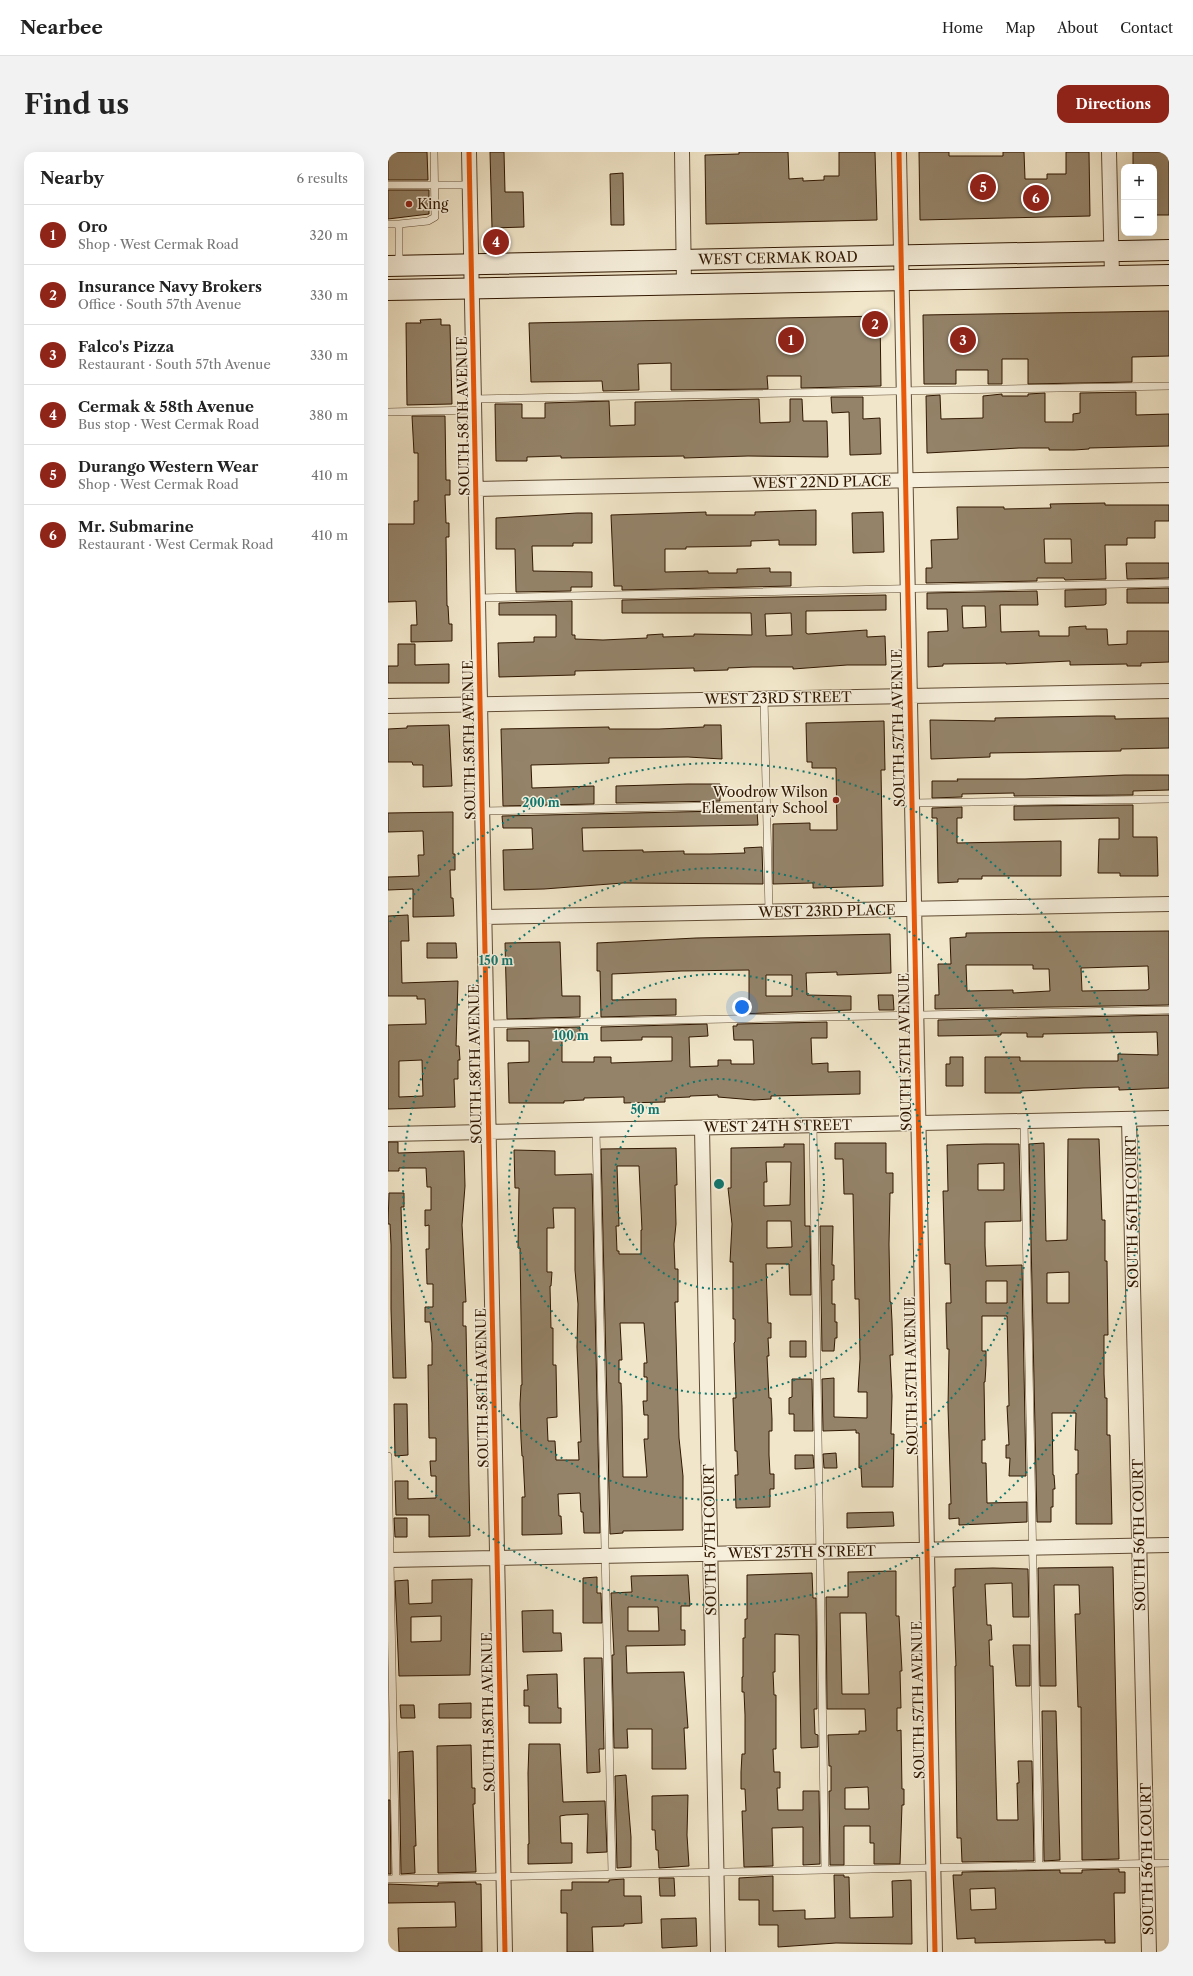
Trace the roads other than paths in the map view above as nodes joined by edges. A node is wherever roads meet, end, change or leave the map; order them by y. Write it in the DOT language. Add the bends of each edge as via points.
graph roads {
  1 [pos="434,152"];
  2 [pos="469,152"];
  3 [pos="682,152"];
  4 [pos="899,152"];
  5 [pos="1109,152"];
  6 [pos="388,185"];
  7 [pos="434,185"];
  8 [pos="470,185"];
  9 [pos="388,224"];
  10 [pos="399,224"];
  11 [pos="1169,250"];
  12 [pos="1111,252"];
  13 [pos="901,255"];
  14 [pos="684,260"];
  15 [pos="472,264"];
  16 [pos="393,266"];
  17 [pos="1169,275"];
  18 [pos="1112,276"];
  19 [pos="901,280"];
  20 [pos="684,284"];
  21 [pos="472,289"];
  22 [pos="388,290"];
  23 [pos="1169,386"];
  24 [pos="903,391"];
  25 [pos="474,404"];
  26 [pos="388,405"];
  27 [pos="388,412"];
  28 [pos="1169,475"];
  29 [pos="905,480"];
  30 [pos="476,488"];
  31 [pos="1169,582"];
  32 [pos="907,588"];
  33 [pos="478,598"];
  34 [pos="1169,691"];
  35 [pos="909,696"];
  36 [pos="764,698"];
  37 [pos="480,704"];
  38 [pos="388,706"];
  39 [pos="1169,799"];
  40 [pos="912,803"];
  41 [pos="767,805"];
  42 [pos="482,811"];
  43 [pos="1169,904"];
  44 [pos="914,909"];
  45 [pos="769,912"];
  46 [pos="484,917"];
  47 [pos="1169,1010"];
  48 [pos="916,1015"];
  49 [pos="487,1024"];
  50 [pos="1169,1118"];
  51 [pos="1129,1119"];
  52 [pos="1024,1121"];
  53 [pos="918,1123"];
  54 [pos="813,1126"];
  55 [pos="702,1128"];
  56 [pos="596,1130"];
  57 [pos="489,1132"];
  58 [pos="388,1134"];
  59 [pos="388,1456"];
  60 [pos="1169,1545"];
  61 [pos="1139,1546"];
  62 [pos="1033,1548"];
  63 [pos="927,1550"];
  64 [pos="820,1552"];
  65 [pos="710,1554"];
  66 [pos="605,1556"];
  67 [pos="497,1558"];
  68 [pos="389,1560"];
  69 [pos="1147,1863"];
  70 [pos="1169,1863"];
  71 [pos="1039,1866"];
  72 [pos="933,1868"];
  73 [pos="825,1870"];
  74 [pos="717,1872"];
  75 [pos="612,1874"];
  76 [pos="504,1876"];
  77 [pos="388,1879"];
  78 [pos="396,1879"];
  79 [pos="505,1952"];
  80 [pos="718,1952"];
  81 [pos="935,1952"];
  82 [pos="1149,1952"];
  1 -- 7 [label="lane"];
  2 -- 8 [label="street, SOUTH 58TH AVENUE"];
  3 -- 14 [label="street"];
  4 -- 13 [label="street, SOUTH 57TH AVENUE"];
  5 -- 12 [label="street"];
  6 -- 7 [label="lane"];
  7 -- 8 [label="lane"];
  7 -- 10 [label="lane" via="435,217 428,221"];
  8 -- 15 [label="street, SOUTH 58TH AVENUE"];
  9 -- 10 [label="lane"];
  10 -- 16 [label="lane"];
  11 -- 12 [label="main road, WEST CERMAK ROAD"];
  12 -- 13 [label="main road, WEST CERMAK ROAD"];
  12 -- 18 [label="street"];
  13 -- 14 [label="main road, WEST CERMAK ROAD"];
  13 -- 19 [label="street, SOUTH 57TH AVENUE"];
  14 -- 15 [label="main road, WEST CERMAK ROAD"];
  14 -- 20 [label="street"];
  15 -- 16 [label="main road, WEST CERMAK ROAD"];
  15 -- 21 [label="street, SOUTH 58TH AVENUE"];
  17 -- 18 [label="main road, WEST CERMAK ROAD"];
  18 -- 19 [label="main road, WEST CERMAK ROAD"];
  19 -- 20 [label="main road, WEST CERMAK ROAD"];
  19 -- 24 [label="street, SOUTH 57TH AVENUE"];
  20 -- 21 [label="main road, WEST CERMAK ROAD"];
  21 -- 22 [label="main road, WEST CERMAK ROAD"];
  21 -- 25 [label="street, SOUTH 58TH AVENUE"];
  23 -- 24 [label="lane"];
  24 -- 25 [label="lane"];
  24 -- 29 [label="street, SOUTH 57TH AVENUE"];
  25 -- 27 [label="lane"];
  25 -- 30 [label="street, SOUTH 58TH AVENUE"];
  26 -- 27 [label="lane"];
  28 -- 29 [label="street, WEST 22ND PLACE"];
  29 -- 30 [label="street, WEST 22ND PLACE"];
  29 -- 32 [label="street, SOUTH 57TH AVENUE"];
  30 -- 33 [label="street, SOUTH 58TH AVENUE"];
  31 -- 32 [label="lane"];
  32 -- 33 [label="lane"];
  32 -- 35 [label="street, SOUTH 57TH AVENUE"];
  33 -- 37 [label="street, SOUTH 58TH AVENUE"];
  34 -- 35 [label="street, WEST 23RD STREET"];
  35 -- 36 [label="street, WEST 23RD STREET"];
  35 -- 40 [label="street, SOUTH 57TH AVENUE"];
  36 -- 37 [label="street, WEST 23RD STREET"];
  36 -- 41 [label="lane"];
  37 -- 38 [label="street, WEST 23RD STREET"];
  37 -- 42 [label="street, SOUTH 58TH AVENUE"];
  39 -- 40 [label="lane"];
  40 -- 44 [label="street, SOUTH 57TH AVENUE"];
  41 -- 42 [label="lane"];
  41 -- 45 [label="lane"];
  42 -- 46 [label="street, SOUTH 58TH AVENUE"];
  43 -- 44 [label="street, WEST 23RD PLACE"];
  44 -- 45 [label="street, WEST 23RD PLACE"];
  44 -- 48 [label="street, SOUTH 57TH AVENUE"];
  45 -- 46 [label="street, WEST 23RD PLACE"];
  46 -- 49 [label="street, SOUTH 58TH AVENUE"];
  47 -- 48 [label="lane"];
  48 -- 49 [label="lane"];
  48 -- 53 [label="street, SOUTH 57TH AVENUE"];
  49 -- 57 [label="street, SOUTH 58TH AVENUE"];
  50 -- 51 [label="street, WEST 24TH STREET"];
  51 -- 52 [label="street, WEST 24TH STREET"];
  51 -- 61 [label="street, SOUTH 56TH COURT"];
  52 -- 53 [label="street, WEST 24TH STREET"];
  52 -- 62 [label="lane"];
  53 -- 54 [label="street, WEST 24TH STREET"];
  53 -- 63 [label="street, SOUTH 57TH AVENUE"];
  54 -- 55 [label="street, WEST 24TH STREET"];
  54 -- 64 [label="lane"];
  55 -- 56 [label="street, WEST 24TH STREET"];
  55 -- 65 [label="street, SOUTH 57TH COURT"];
  56 -- 57 [label="street, WEST 24TH STREET"];
  56 -- 66 [label="lane"];
  57 -- 58 [label="street, WEST 24TH STREET"];
  57 -- 67 [label="street, SOUTH 58TH AVENUE"];
  59 -- 68 [label="lane"];
  60 -- 61 [label="street, WEST 25TH STREET"];
  61 -- 62 [label="street, WEST 25TH STREET"];
  61 -- 69 [label="street, SOUTH 56TH COURT"];
  62 -- 63 [label="street, WEST 25TH STREET"];
  62 -- 71 [label="lane"];
  63 -- 64 [label="street, WEST 25TH STREET"];
  63 -- 72 [label="street, SOUTH 57TH AVENUE"];
  64 -- 65 [label="street, WEST 25TH STREET"];
  64 -- 73 [label="lane"];
  65 -- 66 [label="street, WEST 25TH STREET"];
  65 -- 74 [label="street, SOUTH 57TH COURT"];
  66 -- 67 [label="street, WEST 25TH STREET"];
  66 -- 75 [label="lane"];
  67 -- 68 [label="street, WEST 25TH STREET"];
  67 -- 76 [label="street, SOUTH 58TH AVENUE"];
  68 -- 78 [label="lane"];
  69 -- 70 [label="lane"];
  69 -- 71 [label="lane"];
  69 -- 82 [label="street, SOUTH 56TH COURT"];
  71 -- 72 [label="lane"];
  72 -- 73 [label="lane"];
  72 -- 81 [label="street, SOUTH 57TH AVENUE"];
  73 -- 74 [label="lane"];
  74 -- 75 [label="lane"];
  74 -- 80 [label="street, SOUTH 57TH COURT"];
  75 -- 76 [label="lane"];
  76 -- 78 [label="lane"];
  76 -- 79 [label="street, SOUTH 58TH AVENUE"];
  77 -- 78 [label="lane"];
}
